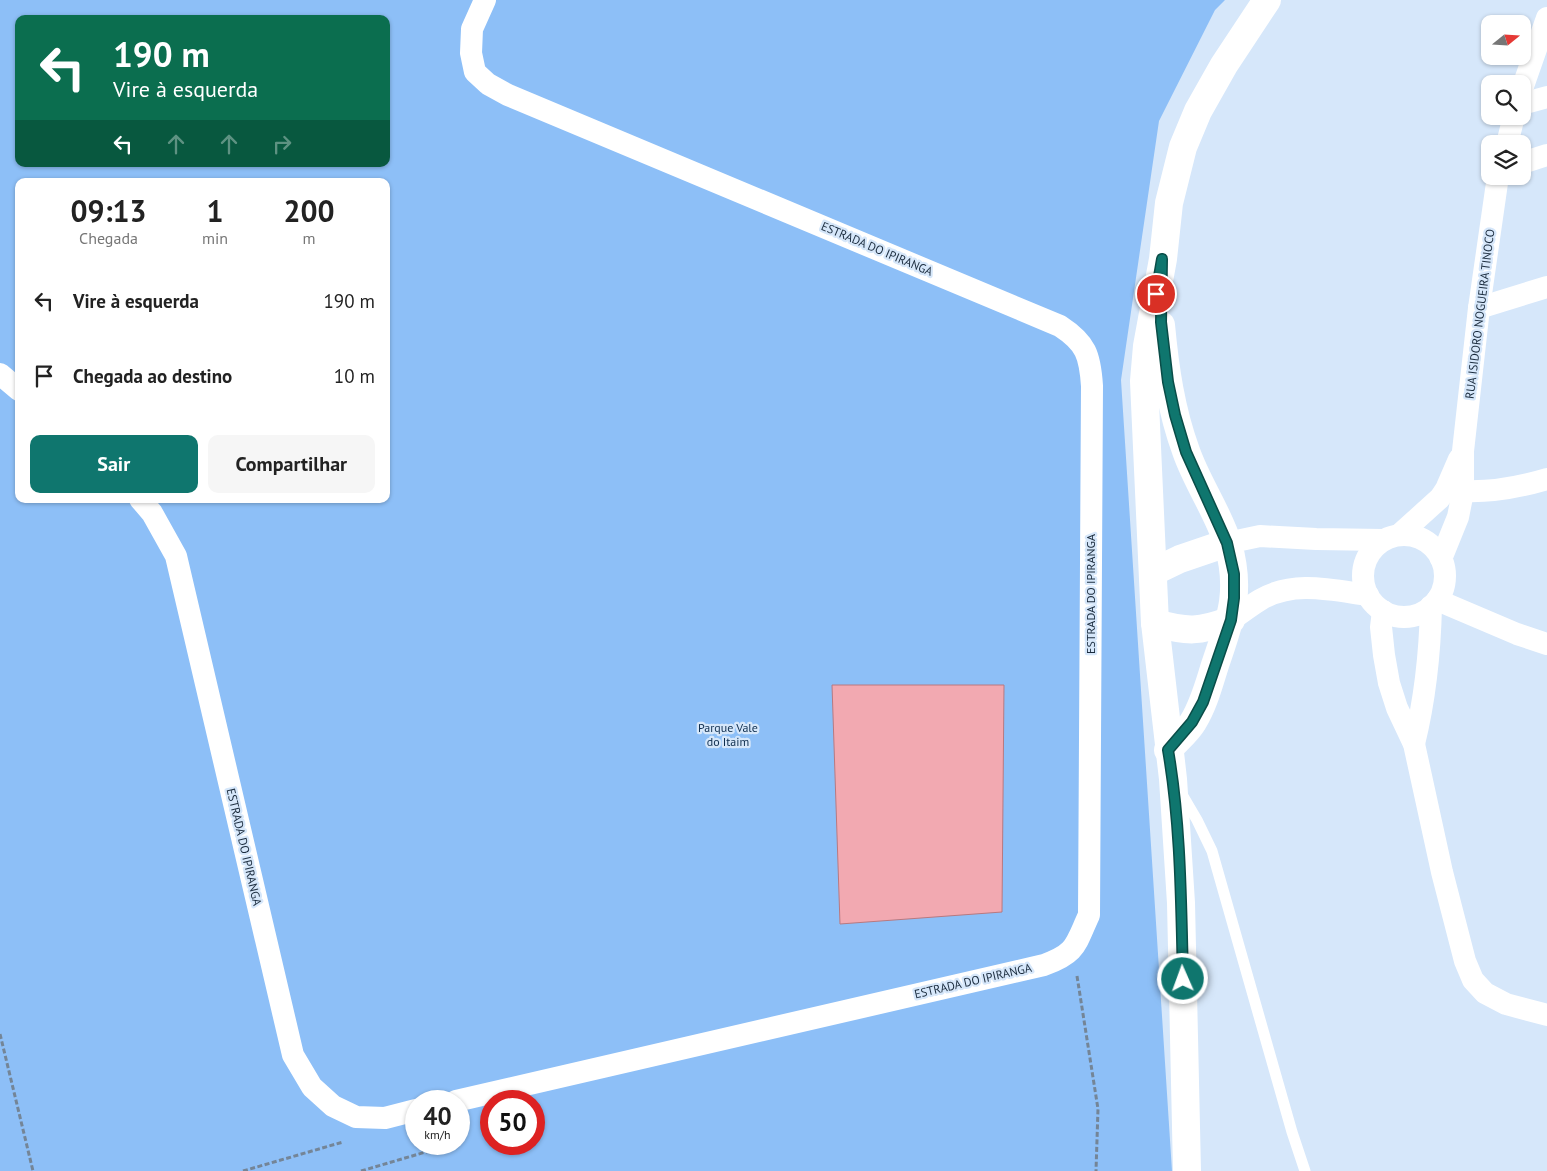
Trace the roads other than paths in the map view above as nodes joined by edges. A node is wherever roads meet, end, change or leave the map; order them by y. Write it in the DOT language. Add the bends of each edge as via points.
graph roads {
  1 [pos="486,0"];
  2 [pos="1267,0"];
  3 [pos="1547,18"];
  4 [pos="1527,75"];
  5 [pos="1547,97"];
  6 [pos="1531,101"];
  7 [pos="1547,155"];
  8 [pos="1531,160"];
  9 [pos="1497,185"];
  10 [pos="1162,259"];
  11 [pos="1547,287"];
  12 [pos="1479,308"];
  13 [pos="0,374"];
  14 [pos="15,387"];
  15 [pos="1547,479"];
  16 [pos="1455,490"];
  17 [pos="143,503"];
  18 [pos="1391,537"];
  19 [pos="1227,543"];
  20 [pos="1441,558"];
  21 [pos="1153,572"];
  22 [pos="1375,603"];
  23 [pos="1434,603"];
  24 [pos="1231,620"];
  25 [pos="1155,623"];
  26 [pos="1547,644"];
  27 [pos="1414,744"];
  28 [pos="1168,750"];
  29 [pos="1173,779"];
  30 [pos="1547,1015"];
  31 [pos="470,1098"];
  32 [pos="405,1113"];
  33 [pos="1187,1171"];
  34 [pos="1305,1171"];
  1 -- 31 [label="street, ESTRADA DO IPIRANGA" via="472,29 471,53 475,72 488,84 1060,326 1076,336 1085,348 1092,386 1089,915 1073,950 1044,965"];
  2 -- 10 [label="main road" via="1224,65 1198,111 1183,147 1169,203"];
  3 -- 4 [label="street"];
  5 -- 6 [label="street"];
  7 -- 8 [label="street"];
  9 -- 12 [label="street, RUA ISIDORO NOGUEIRA TINOCO"];
  10 -- 19 [label="main road" via="1161,322 1175,415 1186,452"];
  10 -- 21 [label="main road" via="1144,381"];
  11 -- 12 [label="street"];
  12 -- 16 [label="street, RUA ISIDORO NOGUEIRA TINOCO" via="1463,451"];
  13 -- 14 [label="street"];
  15 -- 16 [label="street" via="1528,485"];
  16 -- 18 [label="street"];
  16 -- 20 [label="street, RUA ISIDORO NOGUEIRA TINOCO" via="1458,516"];
  17 -- 32 [label="street, ESTRADA DO IPIRANGA" via="176,556 293,1054 312,1087 333,1106 356,1117 384,1118"];
  18 -- 19 [label="street" via="1316,540 1260,536"];
  18 -- 20 [label="street" via="1416,536 1431,545"];
  18 -- 22 [label="street" via="1371,550 1364,565 1364,580"];
  19 -- 21 [label="main road"];
  19 -- 24 [label="main road" via="1234,574"];
  20 -- 23 [label="street" via="1445,573 1443,587"];
  21 -- 25 [label="main road"];
  22 -- 23 [label="street" via="1395,615 1408,616 1420,613"];
  22 -- 24 [label="street" via="1320,588 1284,590 1261,599"];
  22 -- 27 [label="street" via="1389,682"];
  23 -- 26 [label="street"];
  23 -- 27 [label="street" via="1422,710"];
  24 -- 25 [label="main road" via="1196,630 1180,630"];
  24 -- 28 [label="main road" via="1203,702 1192,722"];
  25 -- 28 [label="main road"];
  27 -- 30 [label="street" via="1457,934 1473,980 1486,993 1506,1004"];
  28 -- 29 [label="main road"];
  29 -- 33 [label="main road" via="1181,904"];
  29 -- 34 [label="lane" via="1212,851"];
}
